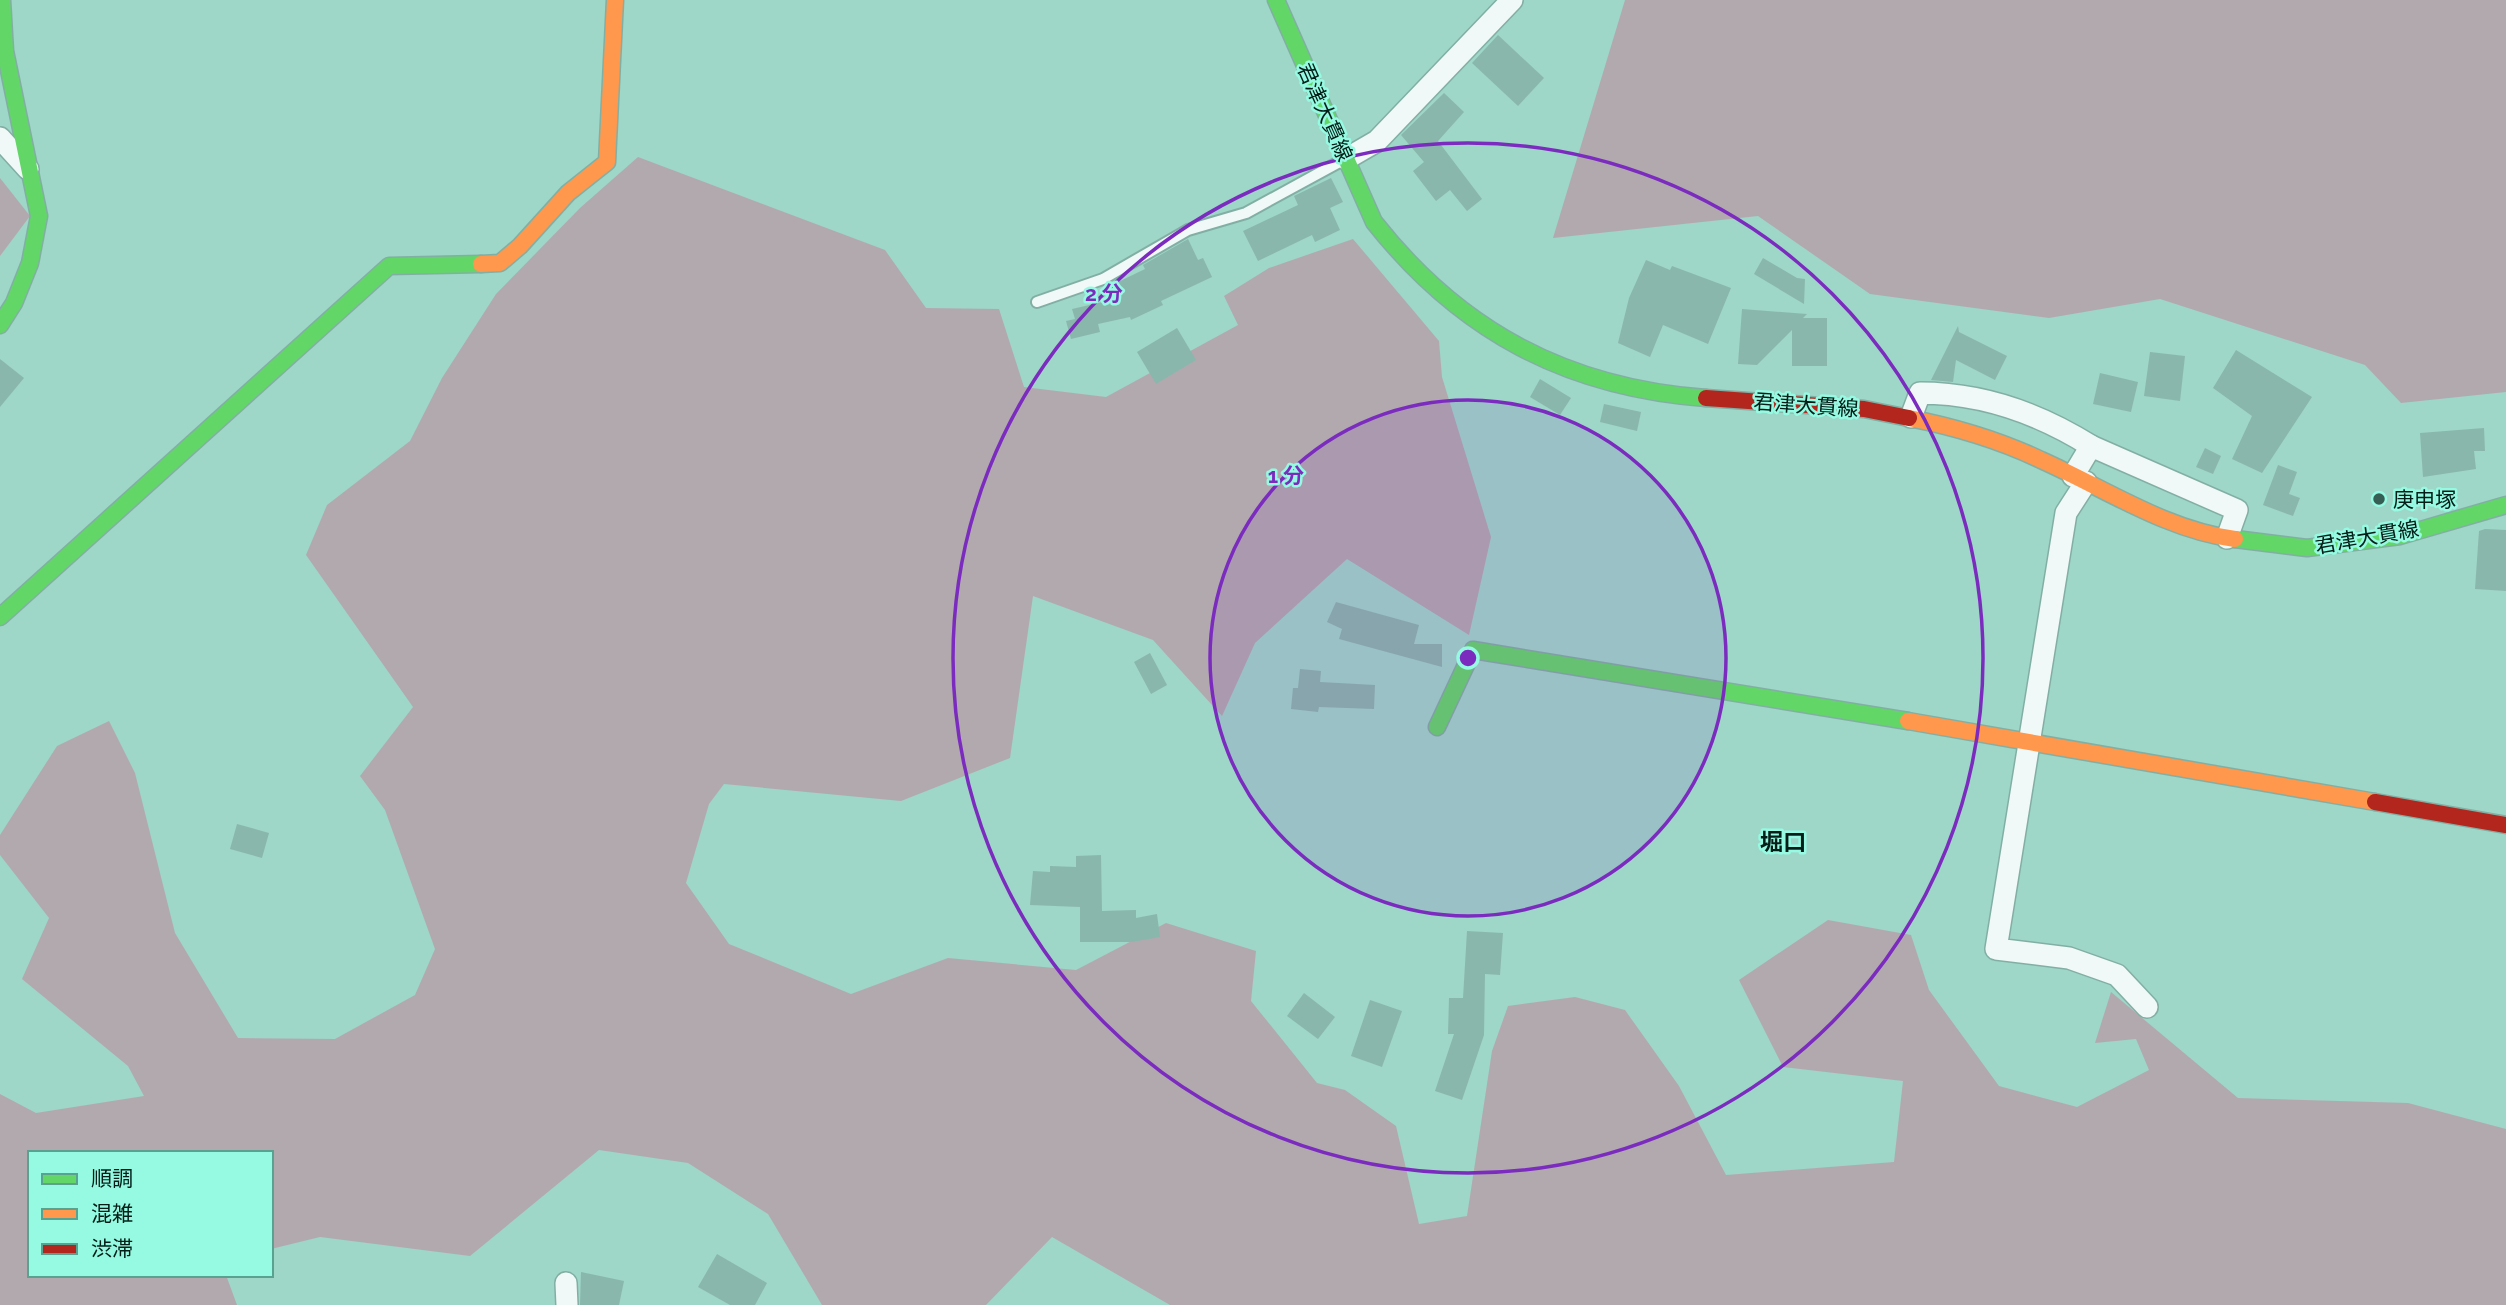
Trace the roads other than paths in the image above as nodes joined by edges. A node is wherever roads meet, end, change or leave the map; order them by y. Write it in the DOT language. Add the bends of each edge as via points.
graph roads {
  1 [pos="2,0"];
  2 [pos="615,0"];
  3 [pos="1276,0"];
  4 [pos="1512,0"];
  5 [pos="0,138"];
  6 [pos="1346,159"];
  7 [pos="29,169"];
  8 [pos="1037,302"];
  9 [pos="0,325"];
  10 [pos="1911,417"];
  11 [pos="2091,446"];
  12 [pos="2080,479"];
  13 [pos="2506,505"];
  14 [pos="2227,538"];
  15 [pos="0,617"];
  16 [pos="1437,727"];
  17 [pos="2029,741"];
  18 [pos="2506,825"];
  19 [pos="2147,1007"];
  20 [pos="566,1283"];
  21 [pos="566,1305"];
  1 -- 7 [label="street" via="5,51"];
  2 -- 15 [label="street" via="607,162 568,193 500,263 389,266"];
  3 -- 6 [label="street, 君津大貫線"];
  4 -- 6 [label="street" via="1377,141"];
  5 -- 7 [label="street"];
  6 -- 8 [label="lane" via="1246,213 1188,230 1103,279"];
  6 -- 10 [label="street, 君津大貫線" via="1374,222 1421,275 1491,331 1583,377 1663,395 1864,409"];
  7 -- 9 [label="street" via="39,216 37,228 30,263"];
  10 -- 11 [label="street" via="1920,393 1961,396 2038,418"];
  10 -- 12 [label="street, 君津大貫線" via="1993,439"];
  11 -- 12 [label="street"];
  11 -- 14 [label="street" via="2237,510"];
  12 -- 14 [label="street, 君津大貫線" via="2161,519"];
  12 -- 17 [label="street" via="2066,513"];
  13 -- 14 [label="street, 君津大貫線" via="2400,536 2307,548"];
  16 -- 17 [label="street" via="1473,650"];
  17 -- 18 [label="street"];
  17 -- 19 [label="street" via="1996,949 2069,958 2117,975"];
  20 -- 21 [label="street"];
}
